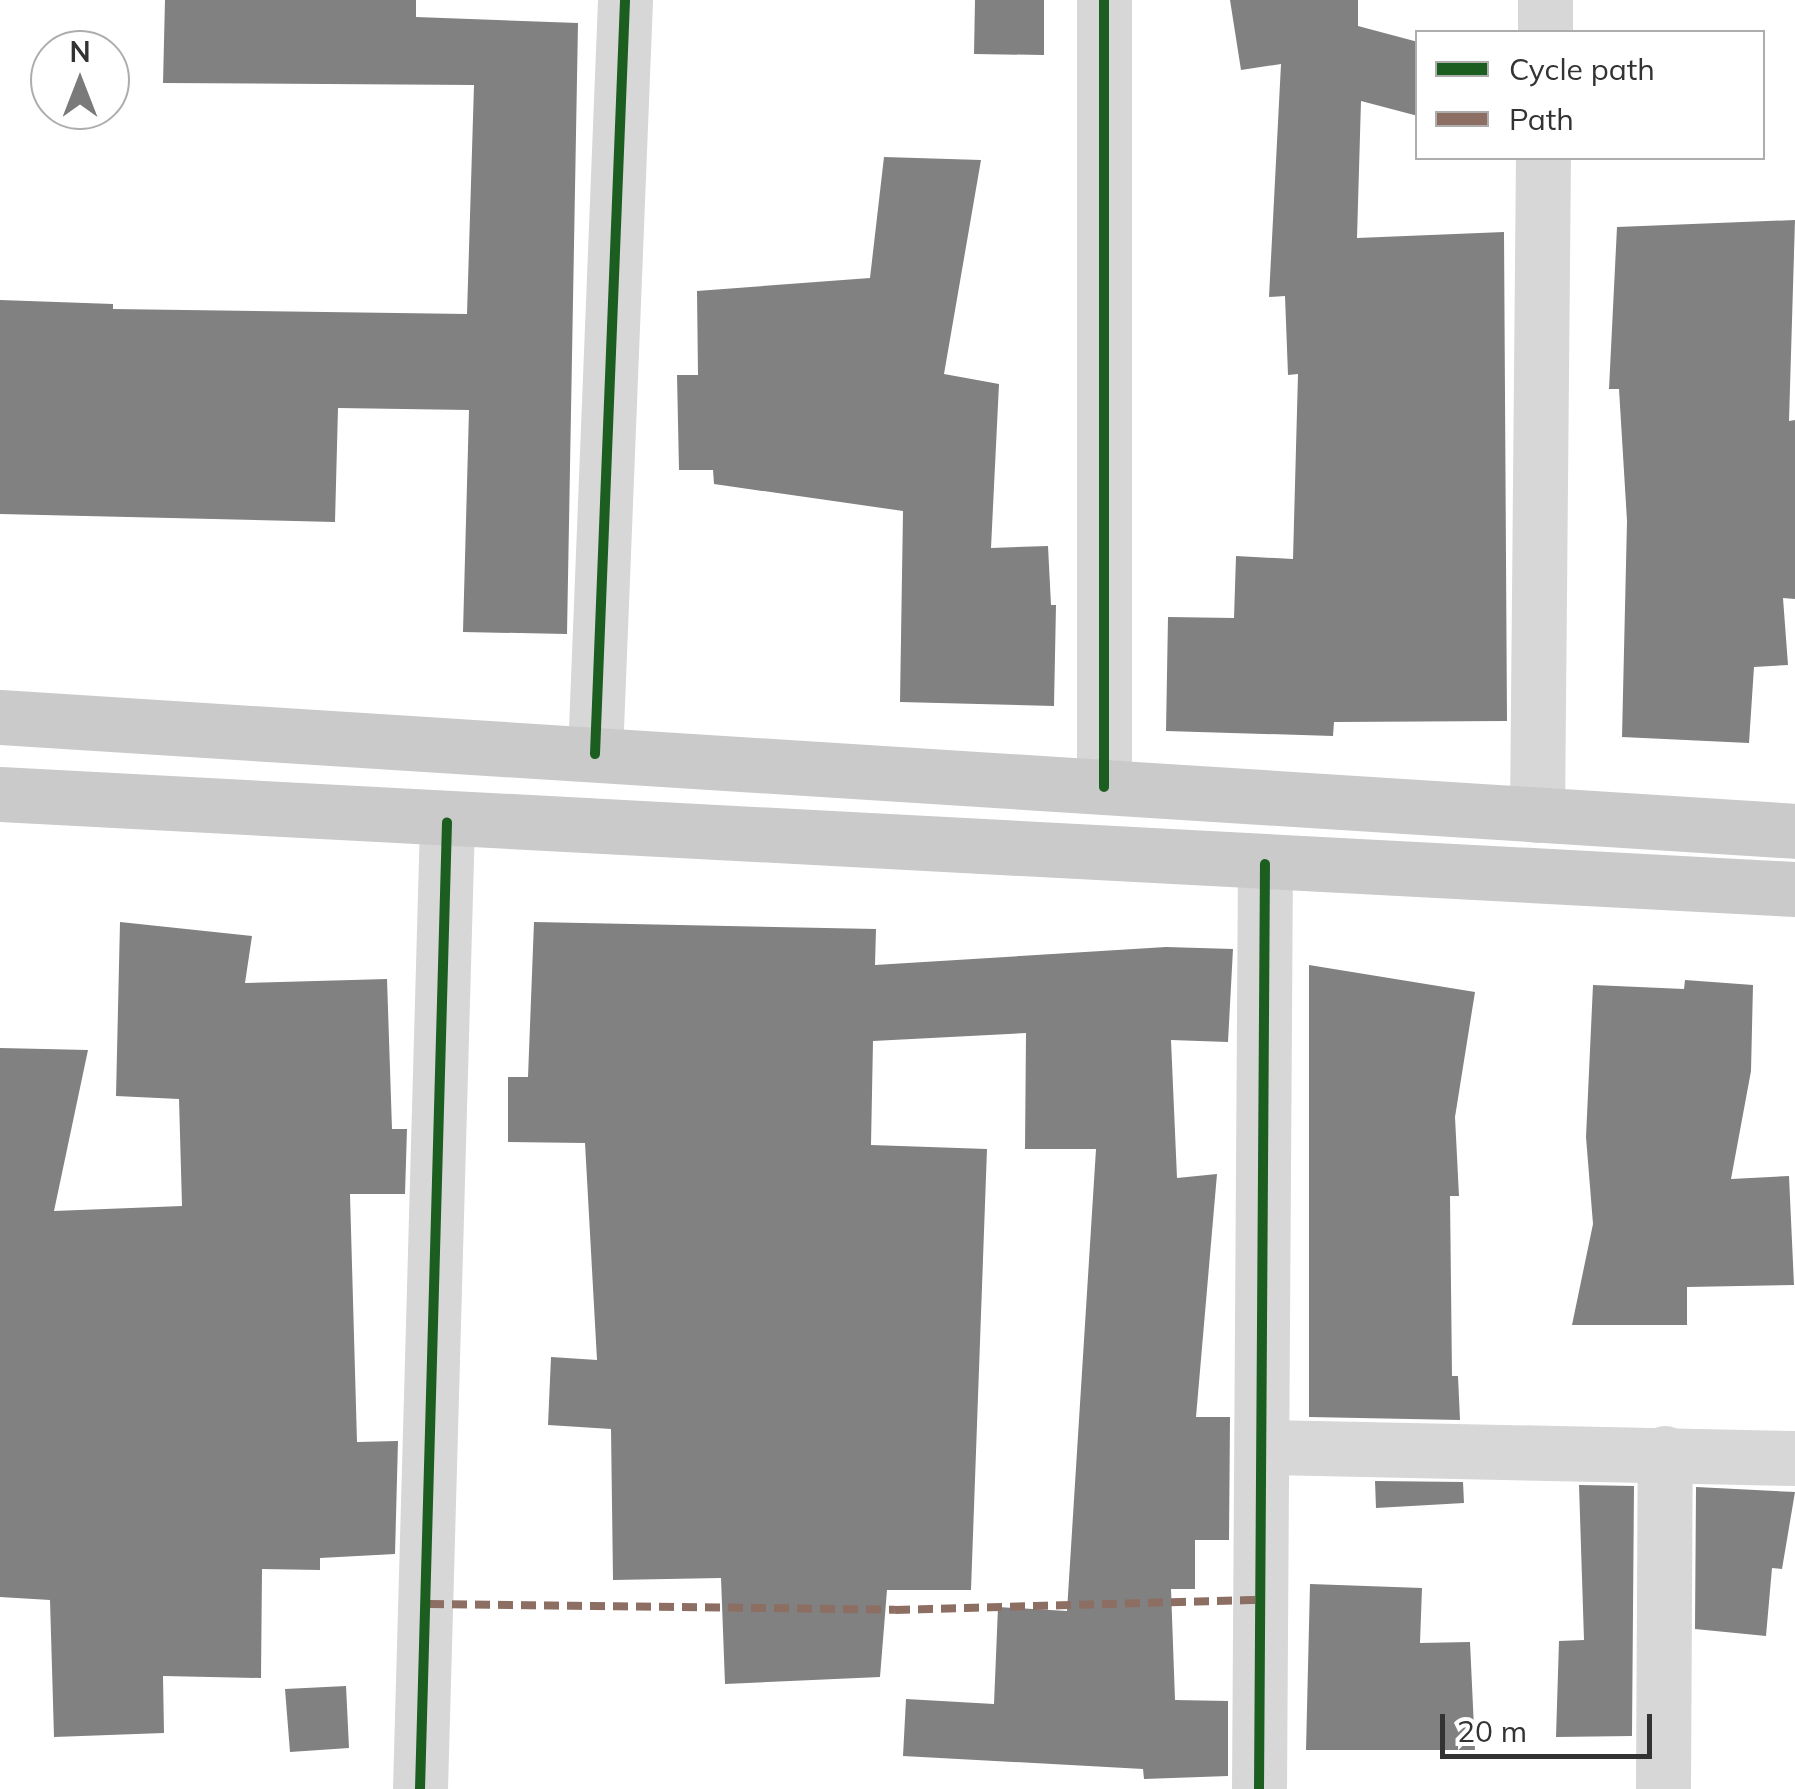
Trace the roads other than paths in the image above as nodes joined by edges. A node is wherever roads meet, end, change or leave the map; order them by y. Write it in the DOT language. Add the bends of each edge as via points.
graph roads {
  1 [pos="625,0"];
  2 [pos="1104,0"];
  3 [pos="1545,0"];
  4 [pos="1545,30"];
  5 [pos="1544,160"];
  6 [pos="0,717"];
  7 [pos="594,754"];
  8 [pos="1104,786"];
  9 [pos="0,794"];
  10 [pos="1537,815"];
  11 [pos="447,822"];
  12 [pos="1795,831"];
  13 [pos="1264,864"];
  14 [pos="1795,889"];
  15 [pos="1264,1448"];
  16 [pos="1665,1454"];
  17 [pos="1795,1458"];
  18 [pos="420,1789"];
  19 [pos="1259,1789"];
  20 [pos="1663,1789"];
  1 -- 7 [label="street"];
  2 -- 8 [label="street"];
  3 -- 4 [label="street"];
  5 -- 10 [label="street"];
  6 -- 7 [label="main road"];
  7 -- 8 [label="main road"];
  8 -- 10 [label="main road"];
  9 -- 11 [label="main road"];
  10 -- 12 [label="main road"];
  11 -- 13 [label="main road"];
  11 -- 18 [label="street"];
  13 -- 14 [label="main road"];
  13 -- 15 [label="street"];
  15 -- 16 [label="street"];
  15 -- 19 [label="street"];
  16 -- 17 [label="street"];
  16 -- 20 [label="street"];
}
